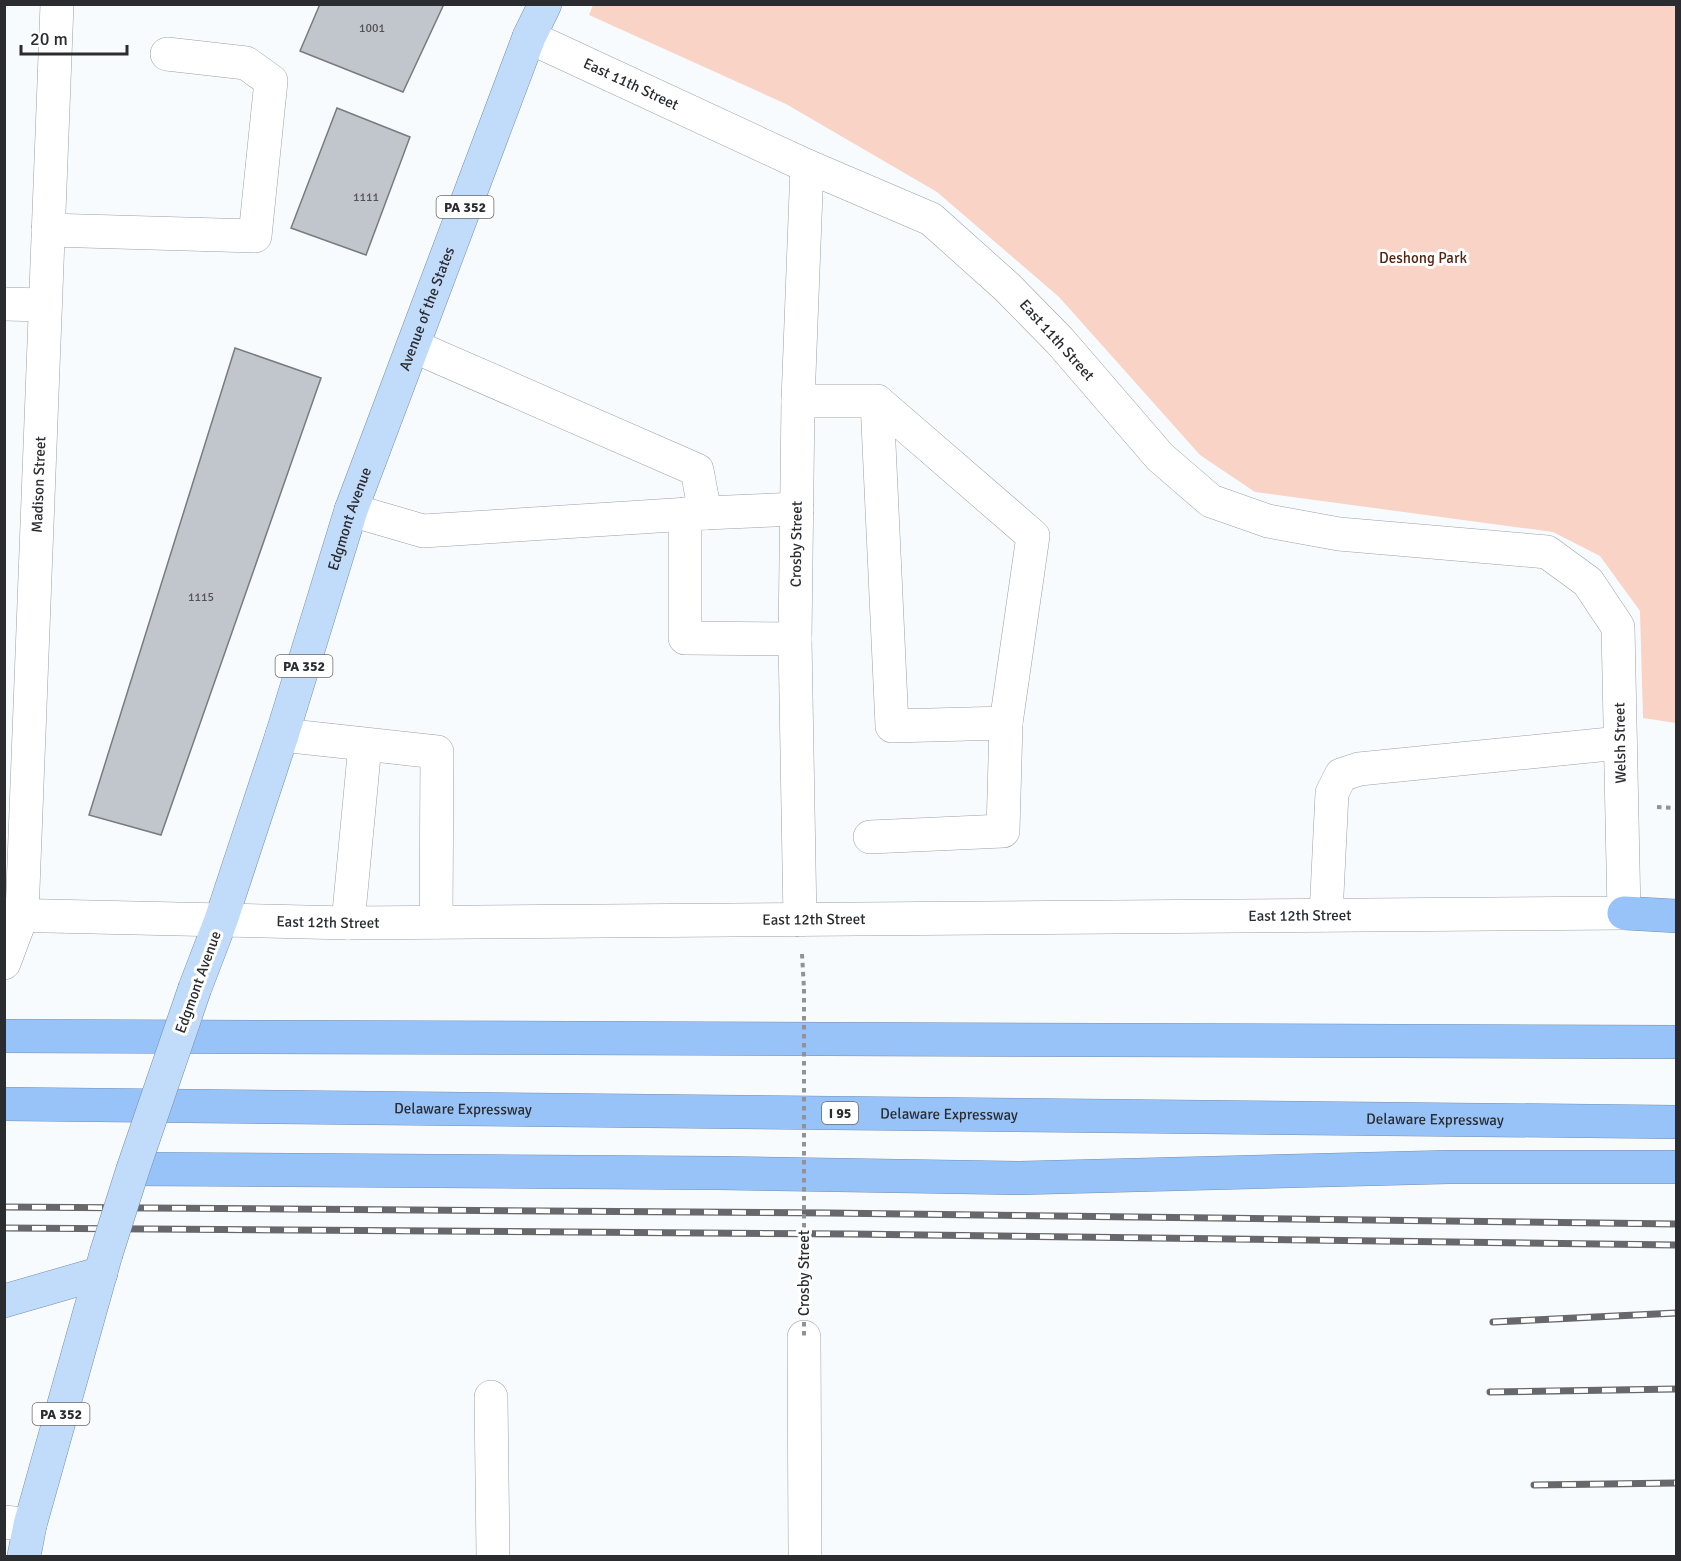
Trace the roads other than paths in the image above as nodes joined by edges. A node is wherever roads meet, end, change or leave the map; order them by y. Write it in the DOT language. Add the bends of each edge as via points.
graph roads {
  1 [pos="57,4"];
  2 [pos="545,4"];
  3 [pos="530,37"];
  4 [pos="166,54"];
  5 [pos="807,166"];
  6 [pos="48,230"];
  7 [pos="4,304"];
  8 [pos="45,305"];
  9 [pos="413,346"];
  10 [pos="798,401"];
  11 [pos="877,401"];
  12 [pos="388,412"];
  13 [pos="797,508"];
  14 [pos="351,510"];
  15 [pos="695,514"];
  16 [pos="1588,582"];
  17 [pos="795,639"];
  18 [pos="1006,723"];
  19 [pos="282,735"];
  20 [pos="1620,743"];
  21 [pos="365,745"];
  22 [pos="870,837"];
  23 [pos="1623,913"];
  24 [pos="13,915"];
  25 [pos="1326,915"];
  26 [pos="1677,916"];
  27 [pos="220,920"];
  28 [pos="800,920"];
  29 [pos="436,922"];
  30 [pos="348,923"];
  31 [pos="4,963"];
  32 [pos="4,1036"];
  33 [pos="1677,1042"];
  34 [pos="4,1104"];
  35 [pos="1677,1122"];
  36 [pos="1677,1167"];
  37 [pos="133,1169"];
  38 [pos="104,1264"];
  39 [pos="4,1301"];
  40 [pos="804,1337"];
  41 [pos="491,1397"];
  42 [pos="17,1523"];
  43 [pos="24,1557"];
  44 [pos="493,1557"];
  45 [pos="805,1557"];
  1 -- 6 [label="street, Madison Street"];
  2 -- 3 [label="main road, Avenue of the States / PA 352"];
  3 -- 5 [label="street, East 11th Street"];
  3 -- 9 [label="main road, Avenue of the States / PA 352"];
  4 -- 6 [label="street" via="246,63 271,81 255,236"];
  5 -- 10 [label="street, Crosby Street"];
  5 -- 16 [label="street, East 11th Street" via="931,219 1008,287 1160,457 1211,501 1268,521 1339,534 1547,552"];
  6 -- 8 [label="street, Madison Street"];
  7 -- 8 [label="street"];
  8 -- 24 [label="street, Madison Street"];
  9 -- 12 [label="main road, Avenue of the States / PA 352"];
  9 -- 15 [label="street" via="697,470"];
  10 -- 11 [label="street"];
  10 -- 13 [label="street, Crosby Street"];
  11 -- 18 [label="street" via="1033,536"];
  11 -- 18 [label="street" via="892,726"];
  12 -- 14 [label="main road, Edgmont Avenue / PA 352"];
  13 -- 15 [label="street"];
  13 -- 17 [label="street, Crosby Street"];
  14 -- 15 [label="street" via="423,531"];
  14 -- 19 [label="main road, Edgmont Avenue / PA 352"];
  15 -- 17 [label="street" via="685,638"];
  16 -- 20 [label="street, Welsh Street" via="1618,627"];
  17 -- 28 [label="street, Crosby Street"];
  18 -- 22 [label="street" via="1004,831"];
  19 -- 21 [label="street"];
  19 -- 27 [label="main road, Edgmont Avenue / PA 352"];
  20 -- 23 [label="street, Welsh Street"];
  20 -- 25 [label="street" via="1359,769 1341,775 1332,793"];
  21 -- 29 [label="street" via="437,752"];
  21 -- 30 [label="street"];
  23 -- 25 [label="street, East 12th Street"];
  23 -- 26 [label="highway"];
  24 -- 27 [label="street, East 12th Street"];
  24 -- 31 [label="street, Madison Street"];
  25 -- 28 [label="street, East 12th Street"];
  27 -- 30 [label="street, East 12th Street"];
  27 -- 37 [label="main road, Edgmont Avenue / PA 352, bridge"];
  28 -- 29 [label="street, East 12th Street"];
  29 -- 30 [label="street, East 12th Street"];
  32 -- 33 [label="highway"];
  34 -- 35 [label="highway, Delaware Expressway / I 95"];
  36 -- 37 [label="highway" via="1449,1167 1020,1178"];
  37 -- 38 [label="main road, Edgmont Avenue / PA 352, bridge"];
  38 -- 39 [label="main road"];
  38 -- 42 [label="main road, Edgmont Avenue / PA 352"];
  40 -- 45 [label="street, Crosby Street"];
  41 -- 44 [label="street"];
  42 -- 43 [label="main road, Edgmont Avenue / PA 352"];
}
